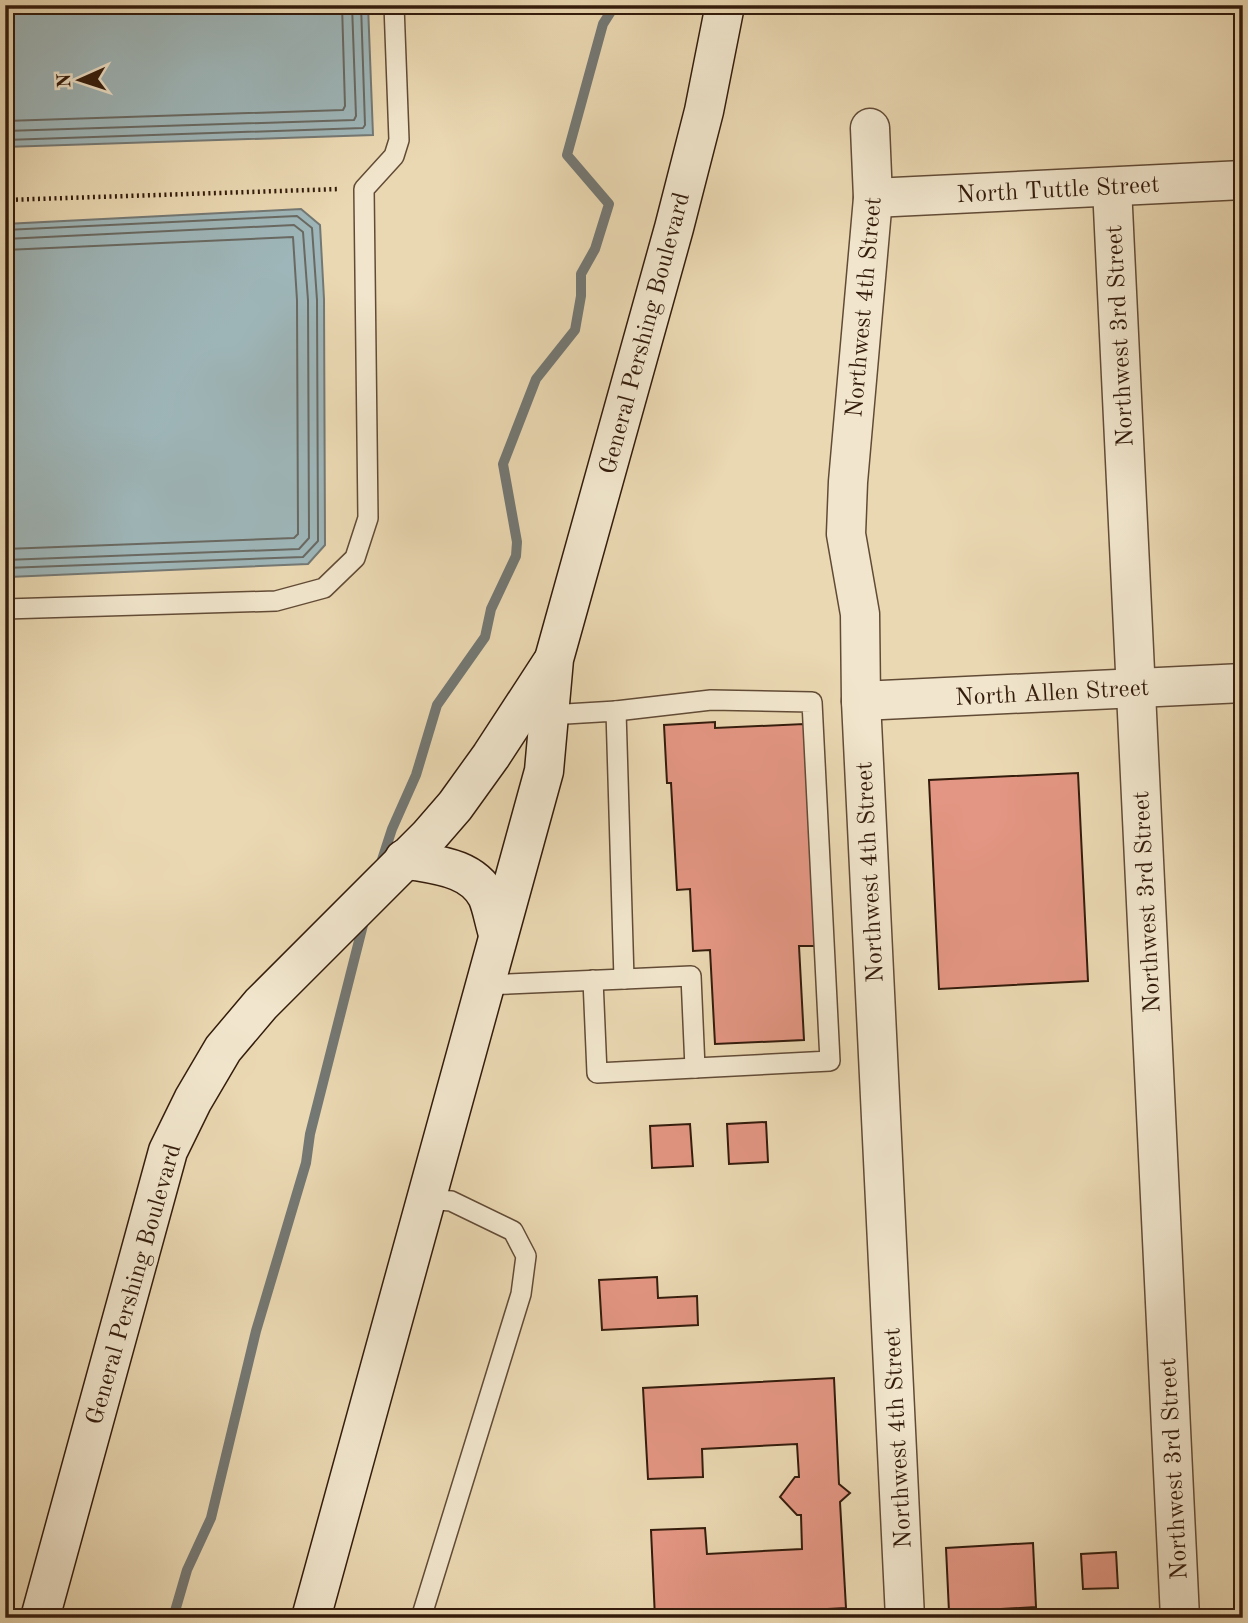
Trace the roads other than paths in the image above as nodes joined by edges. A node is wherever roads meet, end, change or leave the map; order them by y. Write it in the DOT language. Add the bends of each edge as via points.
graph roads {
  1 [pos="394,5"];
  2 [pos="725,5"];
  3 [pos="870,128"];
  4 [pos="1243,180"];
  5 [pos="1112,187"];
  6 [pos="873,198"];
  7 [pos="5,609"];
  8 [pos="554,659"];
  9 [pos="1243,683"];
  10 [pos="1136,687"];
  11 [pos="861,701"];
  12 [pos="617,711"];
  13 [pos="549,715"];
  14 [pos="404,859"];
  15 [pos="498,934"];
  16 [pos="624,979"];
  17 [pos="593,980"];
  18 [pos="484,985"];
  19 [pos="695,1068"];
  20 [pos="425,1199"];
  21 [pos="40,1618"];
  22 [pos="311,1618"];
  23 [pos="421,1618"];
  24 [pos="905,1618"];
  25 [pos="1180,1618"];
  1 -- 7 [label="lane" via="399,139 394,156 364,189 368,518 355,558 324,588 276,601"];
  2 -- 8 [label="street, General Pershing Boulevard" via="674,228"];
  3 -- 6 [label="street, Northwest 4th Street"];
  4 -- 5 [label="street, North Tuttle Street"];
  5 -- 6 [label="street, North Tuttle Street"];
  5 -- 10 [label="street, Northwest 3rd Street"];
  6 -- 11 [label="street, Northwest 4th Street" via="846,534 860,614"];
  8 -- 13 [label="street, General Pershing Boulevard"];
  8 -- 14 [label="street, General Pershing Boulevard" via="455,806"];
  9 -- 10 [label="street, North Allen Street"];
  10 -- 11 [label="street, North Allen Street"];
  10 -- 25 [label="street, Northwest 3rd Street"];
  11 -- 24 [label="street, Northwest 4th Street"];
  12 -- 13 [label="lane"];
  12 -- 16 [label="lane"];
  12 -- 19 [label="lane" via="711,700 812,702 830,1061"];
  13 -- 15 [label="street, General Pershing Boulevard" via="544,771"];
  14 -- 15 [label="street" via="456,870 474,880 488,899"];
  14 -- 21 [label="street, General Pershing Boulevard" via="261,1004 223,1049 168,1151"];
  15 -- 18 [label="street, General Pershing Boulevard"];
  16 -- 17 [label="lane"];
  16 -- 19 [label="lane" via="691,976"];
  17 -- 18 [label="lane"];
  17 -- 19 [label="lane" via="597,1073"];
  18 -- 20 [label="street, General Pershing Boulevard"];
  20 -- 22 [label="street, General Pershing Boulevard"];
  20 -- 23 [label="lane" via="451,1201 513,1231 526,1256 521,1294"];
}
